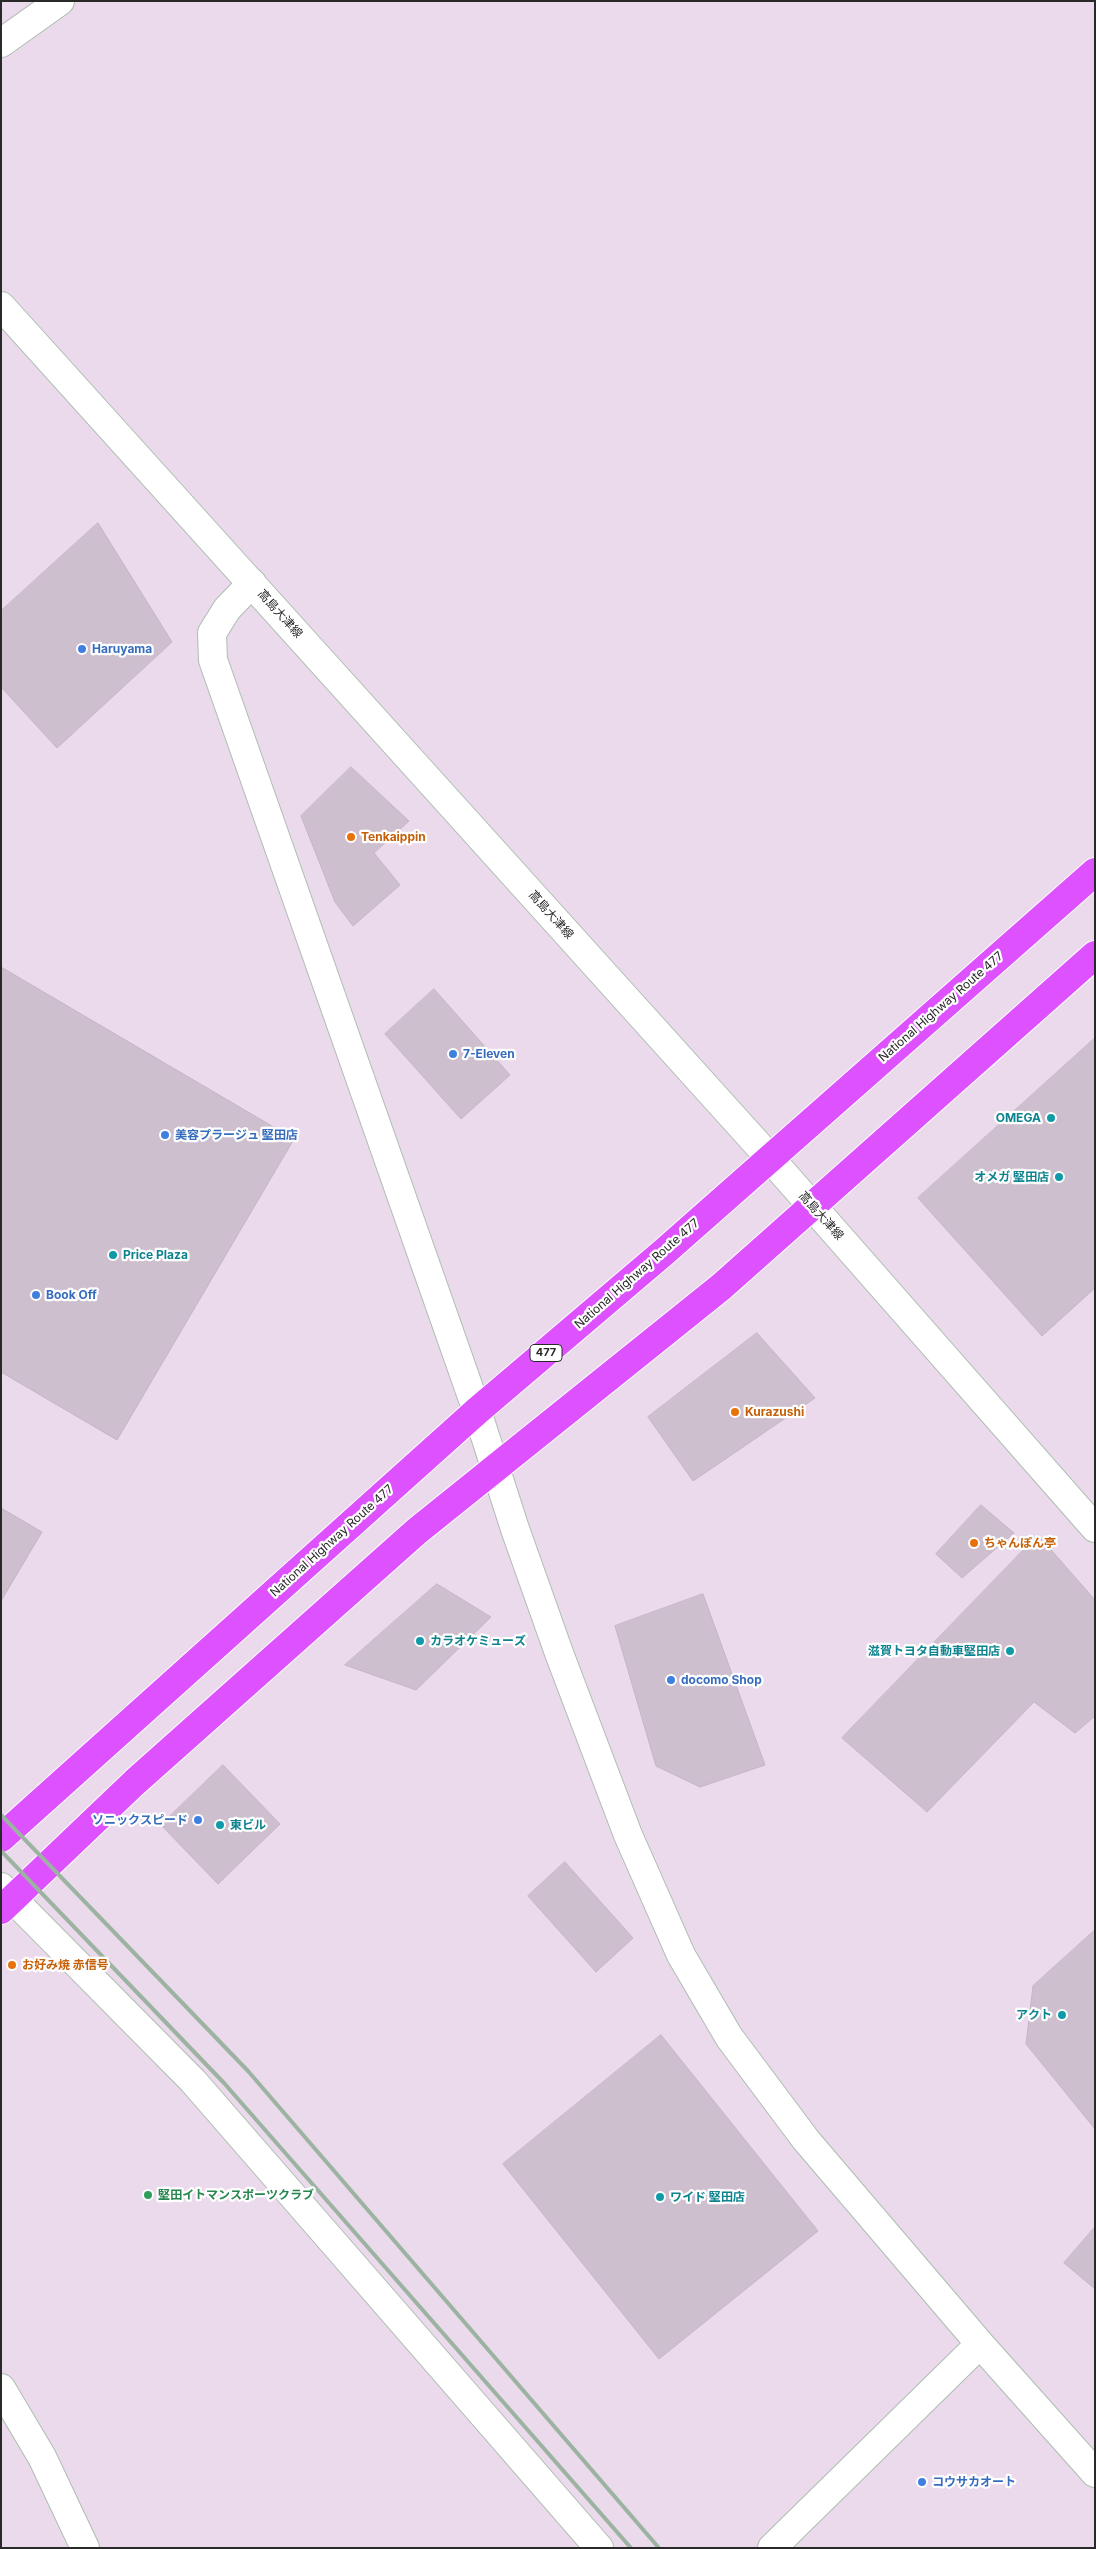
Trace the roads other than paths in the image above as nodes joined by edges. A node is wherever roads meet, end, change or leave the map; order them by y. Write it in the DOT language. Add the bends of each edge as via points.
graph roads {
  1 [pos="60,1"];
  2 [pos="1,43"];
  3 [pos="1,306"];
  4 [pos="252,583"];
  5 [pos="1095,872"];
  6 [pos="1095,955"];
  7 [pos="769,1158"];
  8 [pos="812,1206"];
  9 [pos="477,1411"];
  10 [pos="496,1466"];
  11 [pos="1095,1528"];
  12 [pos="1,1838"];
  13 [pos="5,1898"];
  14 [pos="980,2344"];
  15 [pos="1,2388"];
  16 [pos="1095,2473"];
  17 [pos="86,2548"];
  18 [pos="599,2548"];
  19 [pos="772,2548"];
  1 -- 2 [label="street"];
  3 -- 4 [label="street, 高島大津線"];
  4 -- 7 [label="street, 高島大津線"];
  4 -- 9 [label="street" via="227,609 212,633 213,660"];
  5 -- 7 [label="highway, National Highway Route 477 / 477"];
  6 -- 8 [label="highway"];
  7 -- 8 [label="street, 高島大津線"];
  7 -- 9 [label="highway, National Highway Route 477 / 477"];
  8 -- 10 [label="highway" via="721,1287"];
  8 -- 11 [label="street, 高島大津線"];
  9 -- 10 [label="street"];
  9 -- 12 [label="highway, National Highway Route 477 / 477"];
  10 -- 13 [label="highway" via="417,1531"];
  10 -- 14 [label="street" via="553,1636 624,1826 681,1955 729,2037 806,2140"];
  13 -- 18 [label="street" via="193,2081"];
  14 -- 16 [label="street"];
  14 -- 19 [label="street"];
  15 -- 17 [label="street" via="42,2457"];
}
